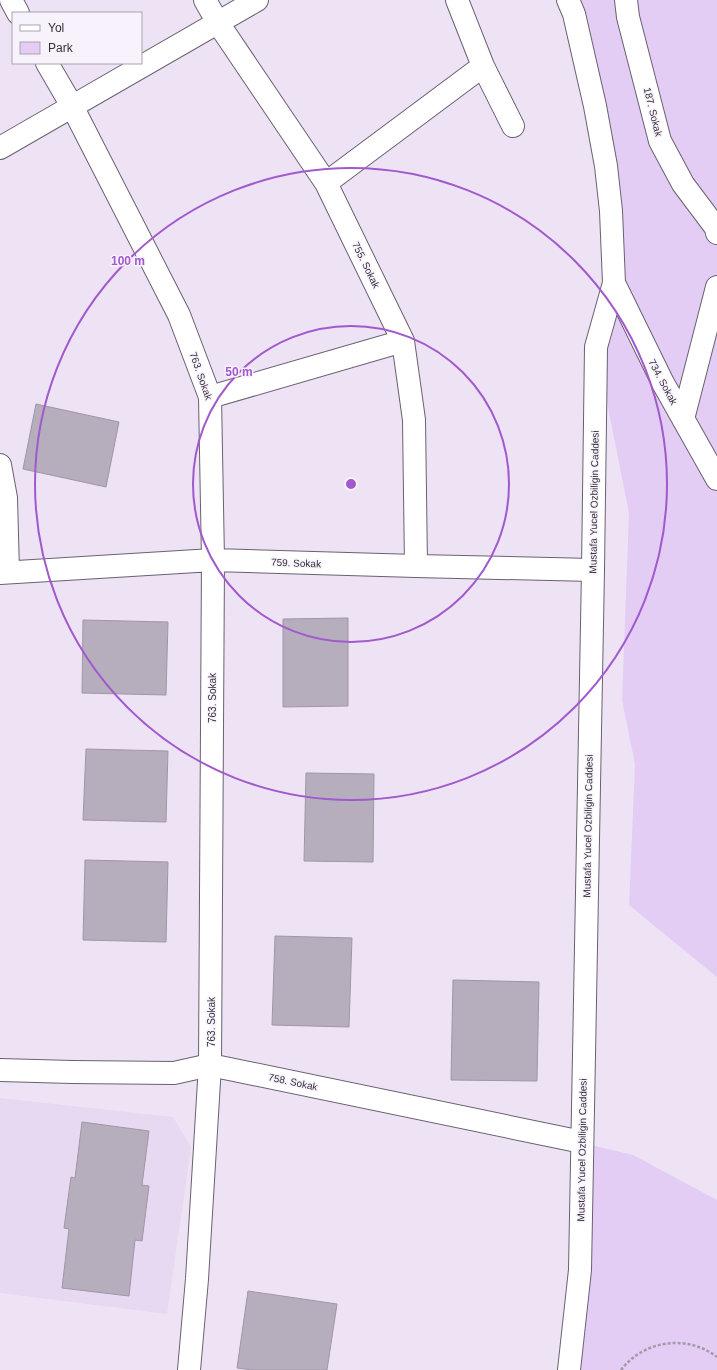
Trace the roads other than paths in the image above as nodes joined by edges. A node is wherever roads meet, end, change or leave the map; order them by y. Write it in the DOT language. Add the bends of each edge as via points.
graph roads {
  1 [pos="11,0"];
  2 [pos="205,0"];
  3 [pos="257,0"];
  4 [pos="457,0"];
  5 [pos="568,0"];
  6 [pos="626,0"];
  7 [pos="17,12"];
  8 [pos="218,23"];
  9 [pos="48,64"];
  10 [pos="483,66"];
  11 [pos="72,106"];
  12 [pos="513,126"];
  13 [pos="0,148"];
  14 [pos="326,183"];
  15 [pos="717,233"];
  16 [pos="614,283"];
  17 [pos="717,286"];
  18 [pos="403,341"];
  19 [pos="210,397"];
  20 [pos="683,419"];
  21 [pos="0,465"];
  22 [pos="717,480"];
  23 [pos="213,560"];
  24 [pos="416,566"];
  25 [pos="593,570"];
  26 [pos="4,573"];
  27 [pos="210,1065"];
  28 [pos="0,1070"];
  29 [pos="582,1142"];
  30 [pos="189,1370"];
  31 [pos="568,1370"];
  1 -- 7 [label="street"];
  2 -- 8 [label="street, 755. Sokak"];
  3 -- 8 [label="street"];
  4 -- 10 [label="street"];
  5 -- 16 [label="street" via="574,14 596,106 606,166"];
  6 -- 15 [label="street, 187. Sokak" via="660,141 683,184 716,228"];
  8 -- 11 [label="street"];
  8 -- 14 [label="street, 755. Sokak"];
  9 -- 11 [label="street, 763. Sokak"];
  10 -- 12 [label="street"];
  10 -- 14 [label="street"];
  11 -- 13 [label="street"];
  11 -- 19 [label="street, 763. Sokak" via="179,315"];
  14 -- 18 [label="street, 755. Sokak"];
  16 -- 20 [label="street, 734. Sokak"];
  16 -- 25 [label="street, Mustafa Yucel Ozbiligin Caddesi" via="596,347"];
  17 -- 20 [label="street"];
  18 -- 19 [label="street"];
  18 -- 24 [label="street, 755. Sokak" via="414,420"];
  19 -- 23 [label="street, 763. Sokak"];
  20 -- 22 [label="street, 734. Sokak"];
  21 -- 26 [label="street" via="6,498"];
  23 -- 24 [label="street, 759. Sokak"];
  23 -- 26 [label="street, 759. Sokak"];
  23 -- 27 [label="street, 763. Sokak"];
  24 -- 25 [label="street, 759. Sokak"];
  25 -- 29 [label="street, Mustafa Yucel Ozbiligin Caddesi"];
  27 -- 28 [label="street, 758. Sokak" via="174,1073"];
  27 -- 29 [label="street, 758. Sokak"];
  27 -- 30 [label="street, 763. Sokak"];
  29 -- 31 [label="street, Mustafa Yucel Ozbiligin Caddesi" via="580,1270"];
}
